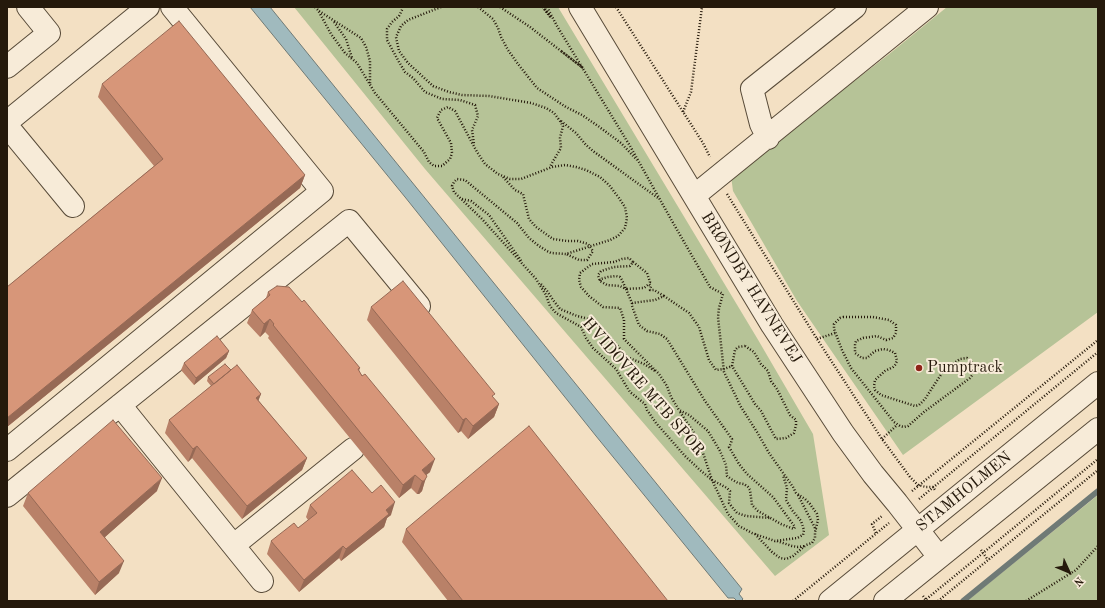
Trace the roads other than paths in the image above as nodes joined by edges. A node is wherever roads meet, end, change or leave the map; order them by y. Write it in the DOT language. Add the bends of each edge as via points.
graph roads {
  1 [pos="28,7"];
  2 [pos="148,7"];
  3 [pos="172,7"];
  4 [pos="580,7"];
  5 [pos="855,7"];
  6 [pos="927,7"];
  7 [pos="7,67"];
  8 [pos="7,122"];
  9 [pos="7,126"];
  10 [pos="768,138"];
  11 [pos="694,196"];
  12 [pos="73,206"];
  13 [pos="433,323"];
  14 [pos="1098,383"];
  15 [pos="120,405"];
  16 [pos="1098,429"];
  17 [pos="353,449"];
  18 [pos="7,450"];
  19 [pos="7,496"];
  20 [pos="918,530"];
  21 [pos="234,545"];
  22 [pos="939,557"];
  23 [pos="262,581"];
  24 [pos="830,601"];
  25 [pos="885,601"];
  1 -- 7 [label="street" via="49,33"];
  2 -- 8 [label="street"];
  3 -- 18 [label="street" via="322,191"];
  4 -- 11 [label="street, BRØNDBY HAVNEVEJ"];
  5 -- 10 [label="street" via="752,89 761,124"];
  6 -- 10 [label="street"];
  9 -- 12 [label="street"];
  10 -- 11 [label="street"];
  11 -- 20 [label="street, BRØNDBY HAVNEVEJ" via="772,325 843,433"];
  13 -- 15 [label="street" via="349,221"];
  14 -- 20 [label="street, STAMHOLMEN"];
  15 -- 19 [label="street"];
  15 -- 21 [label="street"];
  16 -- 22 [label="street"];
  17 -- 21 [label="street"];
  20 -- 22 [label="street, BRØNDBY HAVNEVEJ"];
  20 -- 24 [label="street, STAMHOLMEN"];
  21 -- 23 [label="street"];
  22 -- 25 [label="street"];
}
